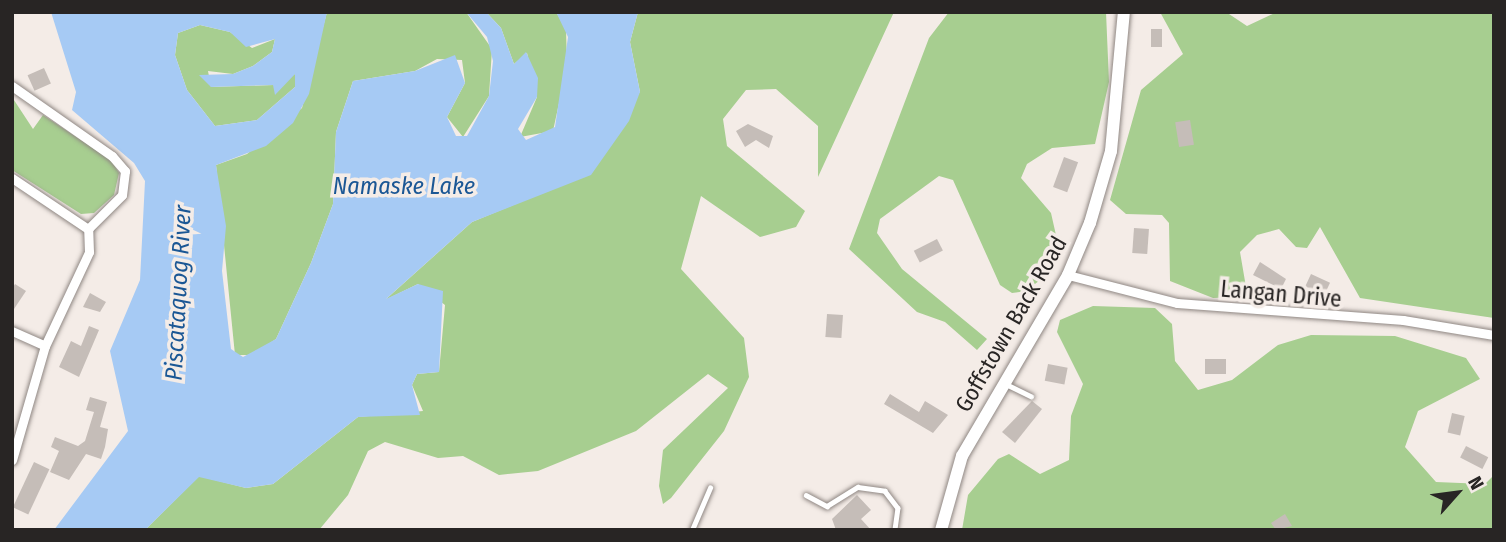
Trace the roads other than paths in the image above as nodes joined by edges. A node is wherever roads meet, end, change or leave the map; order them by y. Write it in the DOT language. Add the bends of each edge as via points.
graph roads {
  1 [pos="1124,12"];
  2 [pos="12,86"];
  3 [pos="12,178"];
  4 [pos="88,229"];
  5 [pos="1068,275"];
  6 [pos="12,331"];
  7 [pos="1494,335"];
  8 [pos="45,346"];
  9 [pos="1002,382"];
  10 [pos="1031,396"];
  11 [pos="12,460"];
  12 [pos="710,488"];
  13 [pos="806,495"];
  14 [pos="692,530"];
  15 [pos="895,530"];
  16 [pos="941,530"];
  1 -- 5 [label="main road, Goffstown Back Road" via="1111,151"];
  2 -- 4 [label="street" via="113,156 125,171 122,195"];
  3 -- 4 [label="street"];
  4 -- 8 [label="street" via="89,252"];
  5 -- 7 [label="street, Langan Drive" via="1177,303 1416,321"];
  5 -- 9 [label="main road, Goffstown Back Road"];
  6 -- 8 [label="street"];
  8 -- 11 [label="street"];
  9 -- 10 [label="lane"];
  9 -- 16 [label="main road, Goffstown Back Road" via="960,459"];
  12 -- 14 [label="lane"];
  13 -- 15 [label="lane" via="822,506 858,487 885,491 898,508"];
}
